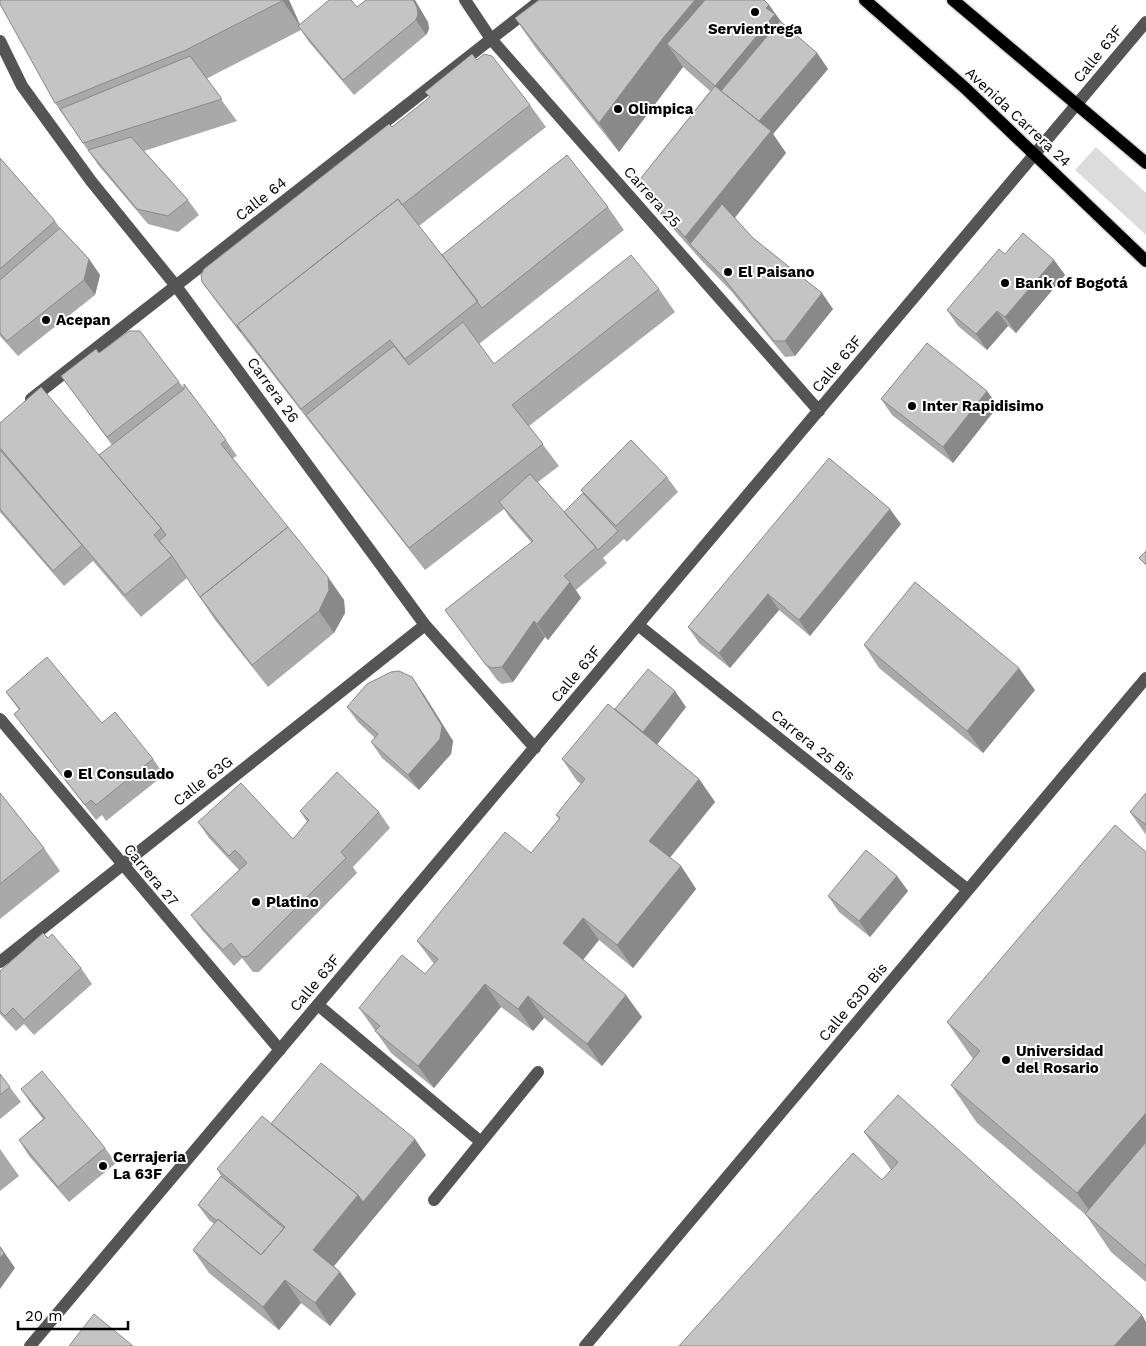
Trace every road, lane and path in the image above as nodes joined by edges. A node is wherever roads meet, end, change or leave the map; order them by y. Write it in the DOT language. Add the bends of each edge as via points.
graph roads {
  1 [pos="465,0"];
  2 [pos="541,0"];
  3 [pos="865,0"];
  4 [pos="952,0"];
  5 [pos="1146,22"];
  6 [pos="491,40"];
  7 [pos="0,41"];
  8 [pos="1077,105"];
  9 [pos="1035,155"];
  10 [pos="1146,163"];
  11 [pos="1146,261"];
  12 [pos="176,286"];
  13 [pos="23,406"];
  14 [pos="819,411"];
  15 [pos="425,625"];
  16 [pos="638,625"];
  17 [pos="1146,678"];
  18 [pos="0,719"];
  19 [pos="535,748"];
  20 [pos="122,866"];
  21 [pos="968,890"];
  22 [pos="0,962"];
  23 [pos="318,1005"];
  24 [pos="280,1050"];
  25 [pos="538,1072"];
  26 [pos="481,1142"];
  27 [pos="434,1200"];
  28 [pos="30,1346"];
  29 [pos="584,1346"];
  1 -- 6 [label="street, Carrera 25"];
  2 -- 6 [label="street, Calle 64"];
  3 -- 9 [label="main road, Avenida Carrera 24"];
  4 -- 8 [label="main road"];
  5 -- 8 [label="street, Calle 63F"];
  6 -- 12 [label="street, Calle 64"];
  6 -- 14 [label="street, Carrera 25"];
  7 -- 12 [label="street, Carrera 26" via="22,86 91,181"];
  8 -- 9 [label="street, Calle 63F"];
  8 -- 10 [label="main road"];
  9 -- 11 [label="main road, Avenida Carrera 24"];
  9 -- 14 [label="street, Calle 63F"];
  12 -- 13 [label="street, Calle 64"];
  12 -- 15 [label="street, Carrera 26"];
  14 -- 16 [label="street, Calle 63F"];
  15 -- 19 [label="street, Carrera 26"];
  15 -- 20 [label="street, Calle 63G"];
  16 -- 19 [label="street, Calle 63F"];
  16 -- 21 [label="street, Carrera 25 Bis"];
  17 -- 21 [label="street, Calle 63D Bis"];
  18 -- 20 [label="street, Carrera 27"];
  19 -- 23 [label="street, Calle 63F"];
  20 -- 22 [label="street, Calle 63G"];
  20 -- 24 [label="street, Carrera 27"];
  21 -- 29 [label="street, Calle 63D Bis"];
  23 -- 24 [label="street, Calle 63F"];
  23 -- 26 [label="street"];
  24 -- 28 [label="street, Calle 63F"];
  25 -- 26 [label="street"];
  26 -- 27 [label="street"];
}
